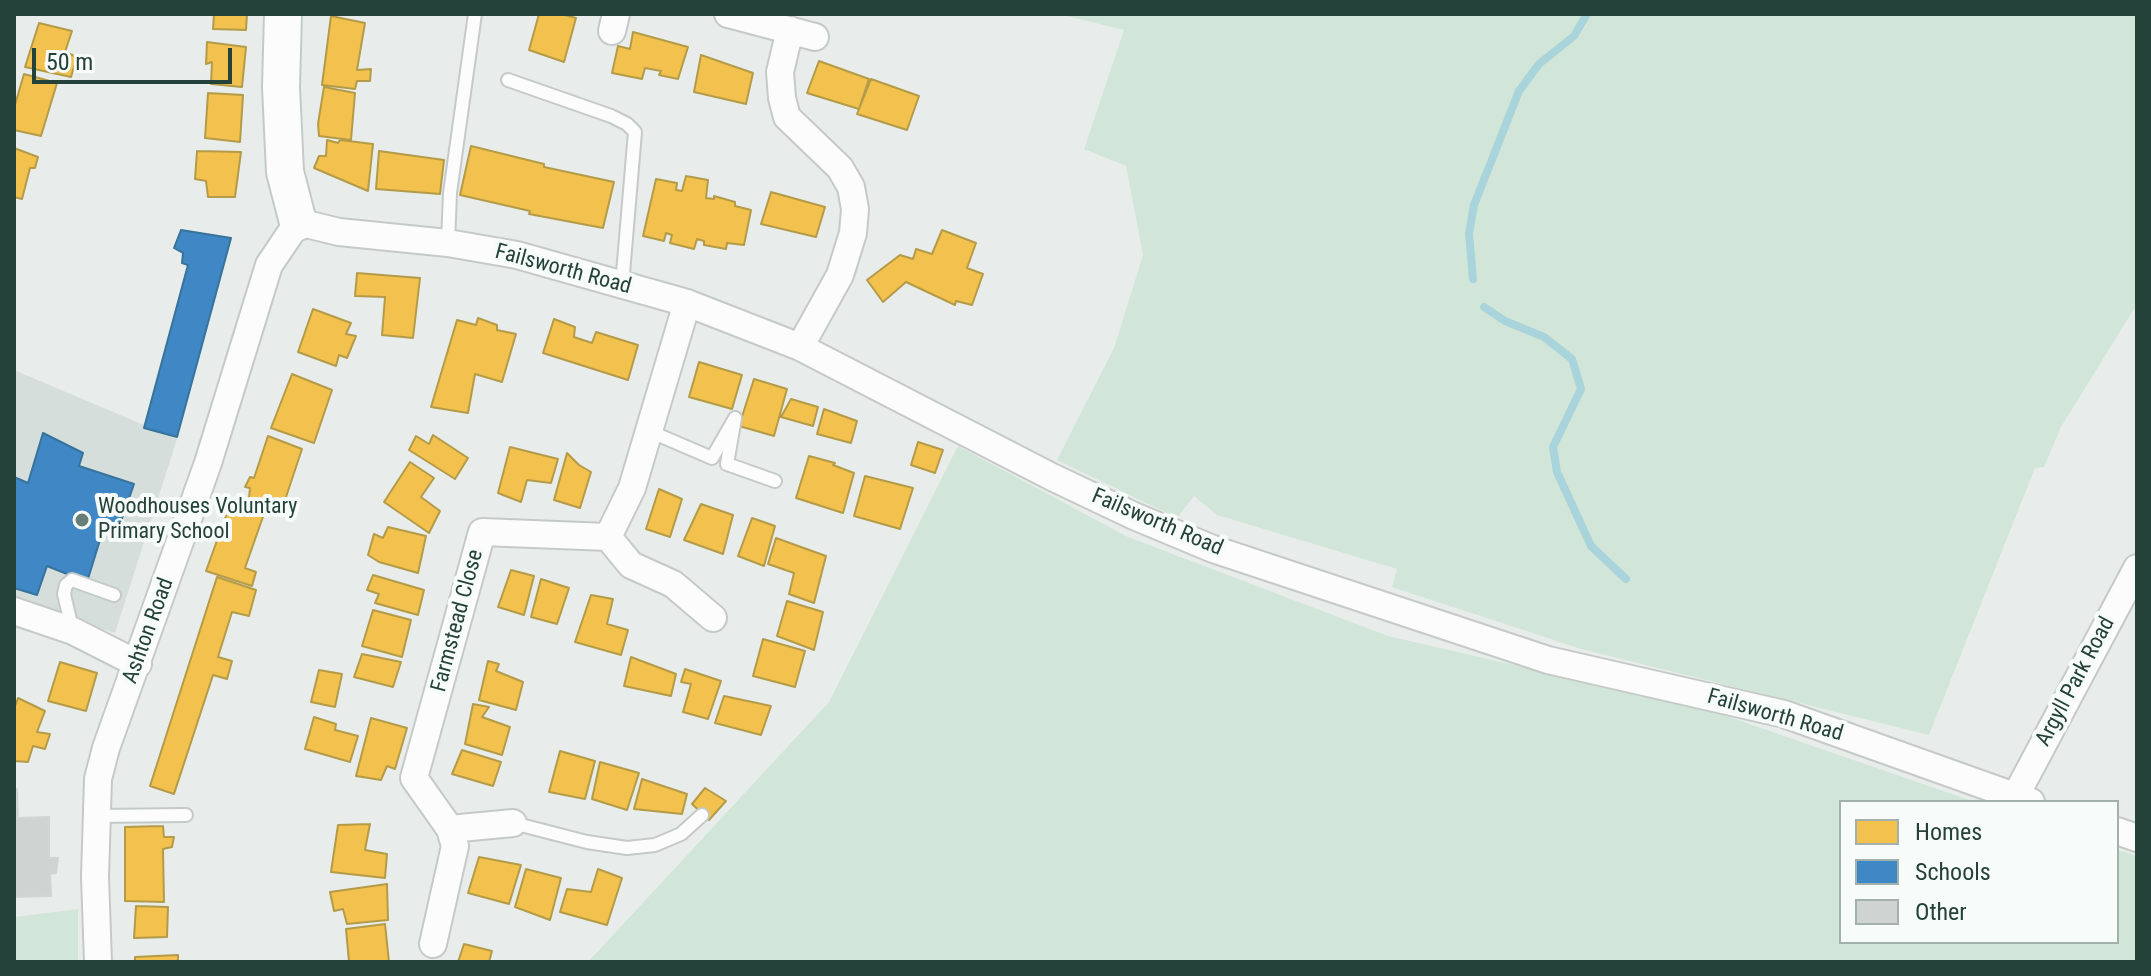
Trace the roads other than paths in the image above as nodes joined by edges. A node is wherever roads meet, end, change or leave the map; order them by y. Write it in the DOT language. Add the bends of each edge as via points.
graph roads {
  1 [pos="283,14"];
  2 [pos="475,14"];
  3 [pos="728,14"];
  4 [pos="508,80"];
  5 [pos="298,222"];
  6 [pos="448,243"];
  7 [pos="622,285"];
  8 [pos="687,303"];
  9 [pos="800,347"];
  10 [pos="649,431"];
  11 [pos="775,481"];
  12 [pos="608,537"];
  13 [pos="2137,568"];
  14 [pos="114,595"];
  15 [pos="14,611"];
  16 [pos="713,618"];
  17 [pos="73,631"];
  18 [pos="138,664"];
  19 [pos="2023,799"];
  20 [pos="186,815"];
  21 [pos="702,815"];
  22 [pos="96,816"];
  23 [pos="513,823"];
  24 [pos="450,829"];
  25 [pos="433,944"];
  26 [pos="98,962"];
  1 -- 5 [label="street" via="285,172"];
  2 -- 6 [label="lane"];
  3 -- 9 [label="street" via="802,34 780,72 787,117 840,168 851,187 853,233 840,275"];
  4 -- 7 [label="lane" via="611,116 635,132"];
  5 -- 6 [label="street, Failsworth Road" via="339,232"];
  5 -- 18 [label="street, Ashton Road" via="269,265"];
  6 -- 7 [label="street, Failsworth Road" via="517,255"];
  7 -- 8 [label="street, Failsworth Road"];
  8 -- 9 [label="street, Failsworth Road"];
  8 -- 10 [label="street"];
  9 -- 19 [label="street, Failsworth Road" via="1052,477 1213,549 1548,660 1784,714"];
  10 -- 11 [label="lane" via="712,458 735,418 727,464"];
  10 -- 12 [label="street" via="632,488"];
  12 -- 16 [label="street" via="631,565 673,584"];
  12 -- 24 [label="street, Farmstead Close" via="482,532 414,778"];
  13 -- 19 [label="street, Argyll Park Road"];
  14 -- 17 [label="lane" via="72,580 66,585"];
  15 -- 17 [label="street"];
  17 -- 18 [label="street"];
  18 -- 22 [label="street, Ashton Road" via="106,748"];
  20 -- 22 [label="lane"];
  21 -- 23 [label="lane" via="668,840 627,848"];
  22 -- 26 [label="street, Ashton Road"];
  23 -- 24 [label="street"];
  24 -- 25 [label="street" via="455,846"];
}
